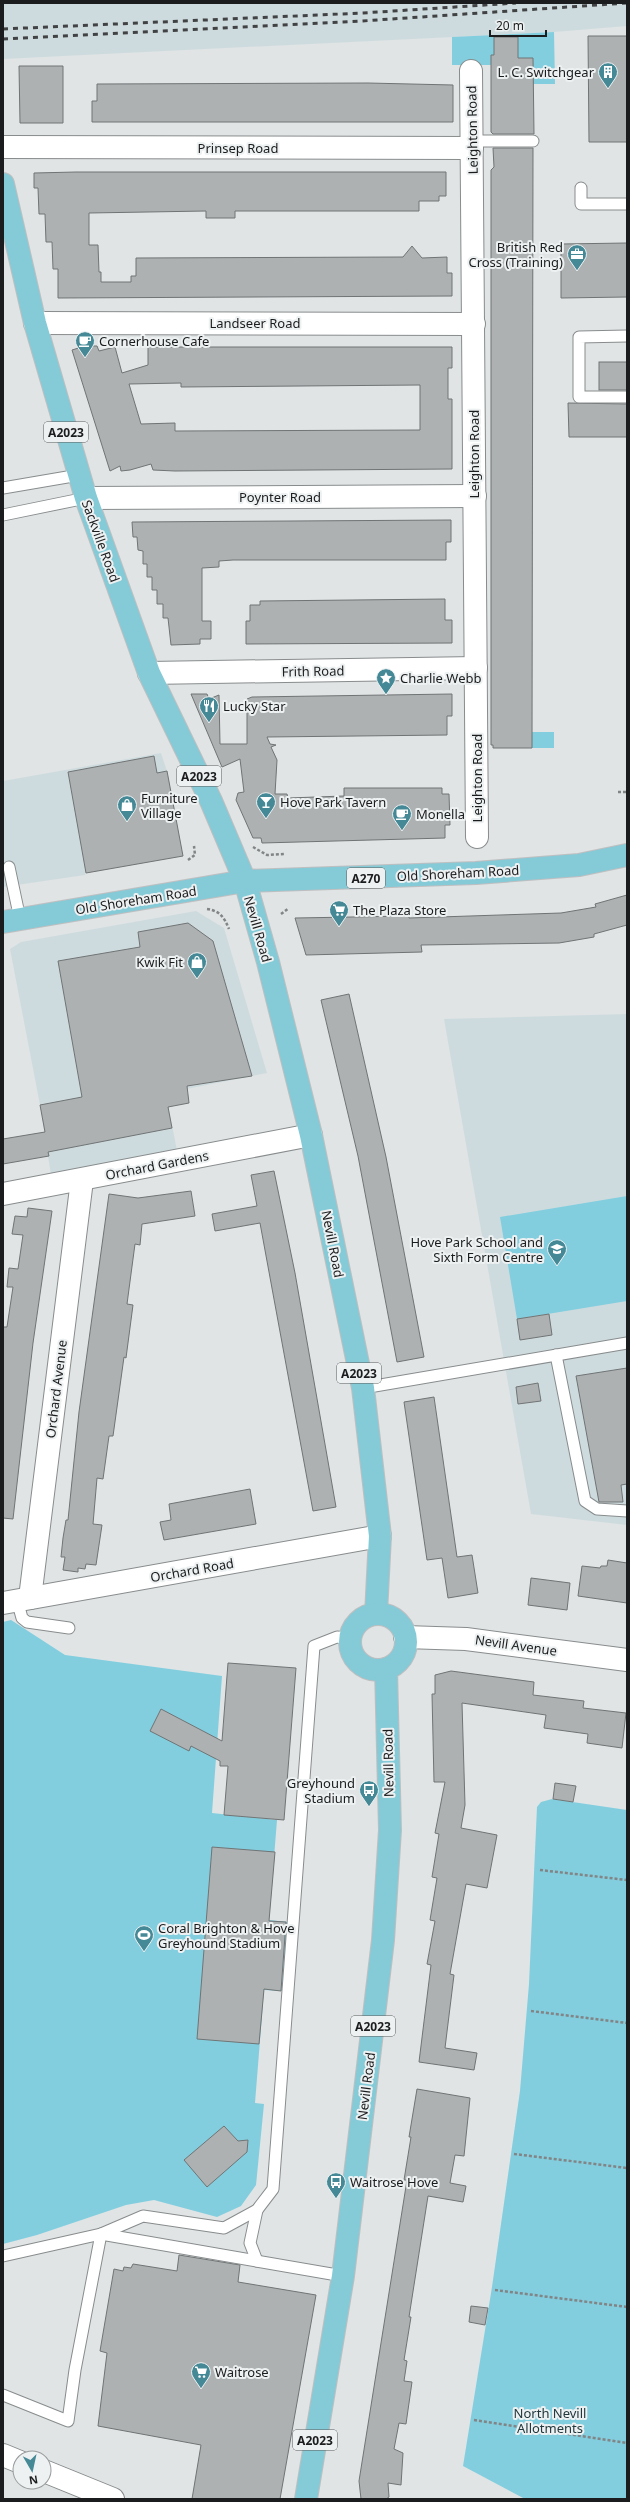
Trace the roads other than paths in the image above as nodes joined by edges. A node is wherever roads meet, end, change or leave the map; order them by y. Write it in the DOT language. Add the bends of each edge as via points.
graph roads {
  1 [pos="471,71"];
  2 [pos="533,141"];
  3 [pos="472,144"];
  4 [pos="3,147"];
  5 [pos="3,184"];
  6 [pos="581,188"];
  7 [pos="627,204"];
  8 [pos="35,323"];
  9 [pos="474,324"];
  10 [pos="627,336"];
  11 [pos="627,397"];
  12 [pos="79,475"];
  13 [pos="3,488"];
  14 [pos="474,496"];
  15 [pos="86,498"];
  16 [pos="3,515"];
  17 [pos="476,668"];
  18 [pos="149,673"];
  19 [pos="477,837"];
  20 [pos="627,855"];
  21 [pos="9,867"];
  22 [pos="245,881"];
  23 [pos="11,920"];
  24 [pos="311,1135"];
  25 [pos="82,1180"];
  26 [pos="3,1194"];
  27 [pos="627,1343"];
  28 [pos="556,1355"];
  29 [pos="363,1388"];
  30 [pos="627,1511"];
  31 [pos="380,1536"];
  32 [pos="17,1601"];
  33 [pos="376,1614"];
  34 [pos="69,1628"];
  35 [pos="405,1637"];
  36 [pos="350,1638"];
  37 [pos="627,1660"];
  38 [pos="386,1669"];
  39 [pos="256,2210"];
  40 [pos="101,2234"];
  41 [pos="3,2256"];
  42 [pos="257,2261"];
  43 [pos="343,2276"];
  44 [pos="3,2395"];
  45 [pos="52,2474"];
  46 [pos="113,2499"];
  47 [pos="306,2499"];
  1 -- 3 [label="street, Leighton Road"];
  2 -- 3 [label="lane, Prinsep Road"];
  3 -- 4 [label="street, Prinsep Road"];
  3 -- 9 [label="street, Leighton Road"];
  5 -- 8 [label="main road, Sackville Road / A2023"];
  6 -- 7 [label="lane" via="581,204"];
  8 -- 9 [label="street, Landseer Road"];
  8 -- 12 [label="main road, Sackville Road / A2023"];
  9 -- 14 [label="street, Leighton Road"];
  10 -- 11 [label="lane" via="579,337 579,397"];
  12 -- 13 [label="lane"];
  12 -- 15 [label="main road, Sackville Road / A2023"];
  14 -- 15 [label="street, Poynter Road"];
  14 -- 17 [label="street, Leighton Road"];
  15 -- 16 [label="lane"];
  15 -- 18 [label="main road, Sackville Road / A2023"];
  17 -- 18 [label="street, Frith Road"];
  17 -- 19 [label="street, Leighton Road"];
  18 -- 22 [label="main road, Sackville Road / A2023" via="211,801"];
  20 -- 22 [label="main road, Old Shoreham Road / A270" via="579,865 476,873"];
  21 -- 23 [label="lane"];
  22 -- 23 [label="main road, Old Shoreham Road / A270"];
  22 -- 24 [label="main road, Nevill Road / A2023"];
  24 -- 25 [label="street, Orchard Gardens"];
  24 -- 29 [label="main road, Nevill Road / A2023"];
  25 -- 26 [label="street, Orchard Gardens"];
  25 -- 32 [label="street, Orchard Avenue"];
  27 -- 28 [label="lane"];
  28 -- 29 [label="lane"];
  28 -- 30 [label="lane" via="585,1501 597,1509"];
  29 -- 31 [label="main road, Nevill Road / A2023"];
  31 -- 32 [label="street, Orchard Road"];
  31 -- 33 [label="main road, Nevill Road / A2023"];
  32 -- 34 [label="lane" via="22,1618 27,1622"];
  33 -- 35 [label="main road" via="395,1620 402,1627"];
  33 -- 36 [label="main road" via="359,1621"];
  35 -- 37 [label="street, Nevill Avenue" via="466,1639"];
  35 -- 38 [label="main road" via="406,1645 400,1660"];
  36 -- 38 [label="main road" via="350,1649 355,1659 364,1667 374,1670"];
  36 -- 39 [label="lane" via="337,1636 314,1646 273,2189"];
  38 -- 43 [label="main road, Nevill Road / A2023" via="390,1830 383,1940"];
  39 -- 40 [label="lane" via="224,2228 143,2216"];
  39 -- 42 [label="lane" via="250,2243"];
  40 -- 41 [label="lane"];
  40 -- 42 [label="lane"];
  40 -- 44 [label="lane" via="68,2421"];
  42 -- 43 [label="lane"];
  43 -- 47 [label="main road, Nevill Road / A2023"];
  45 -- 46 [label="street"];
}
